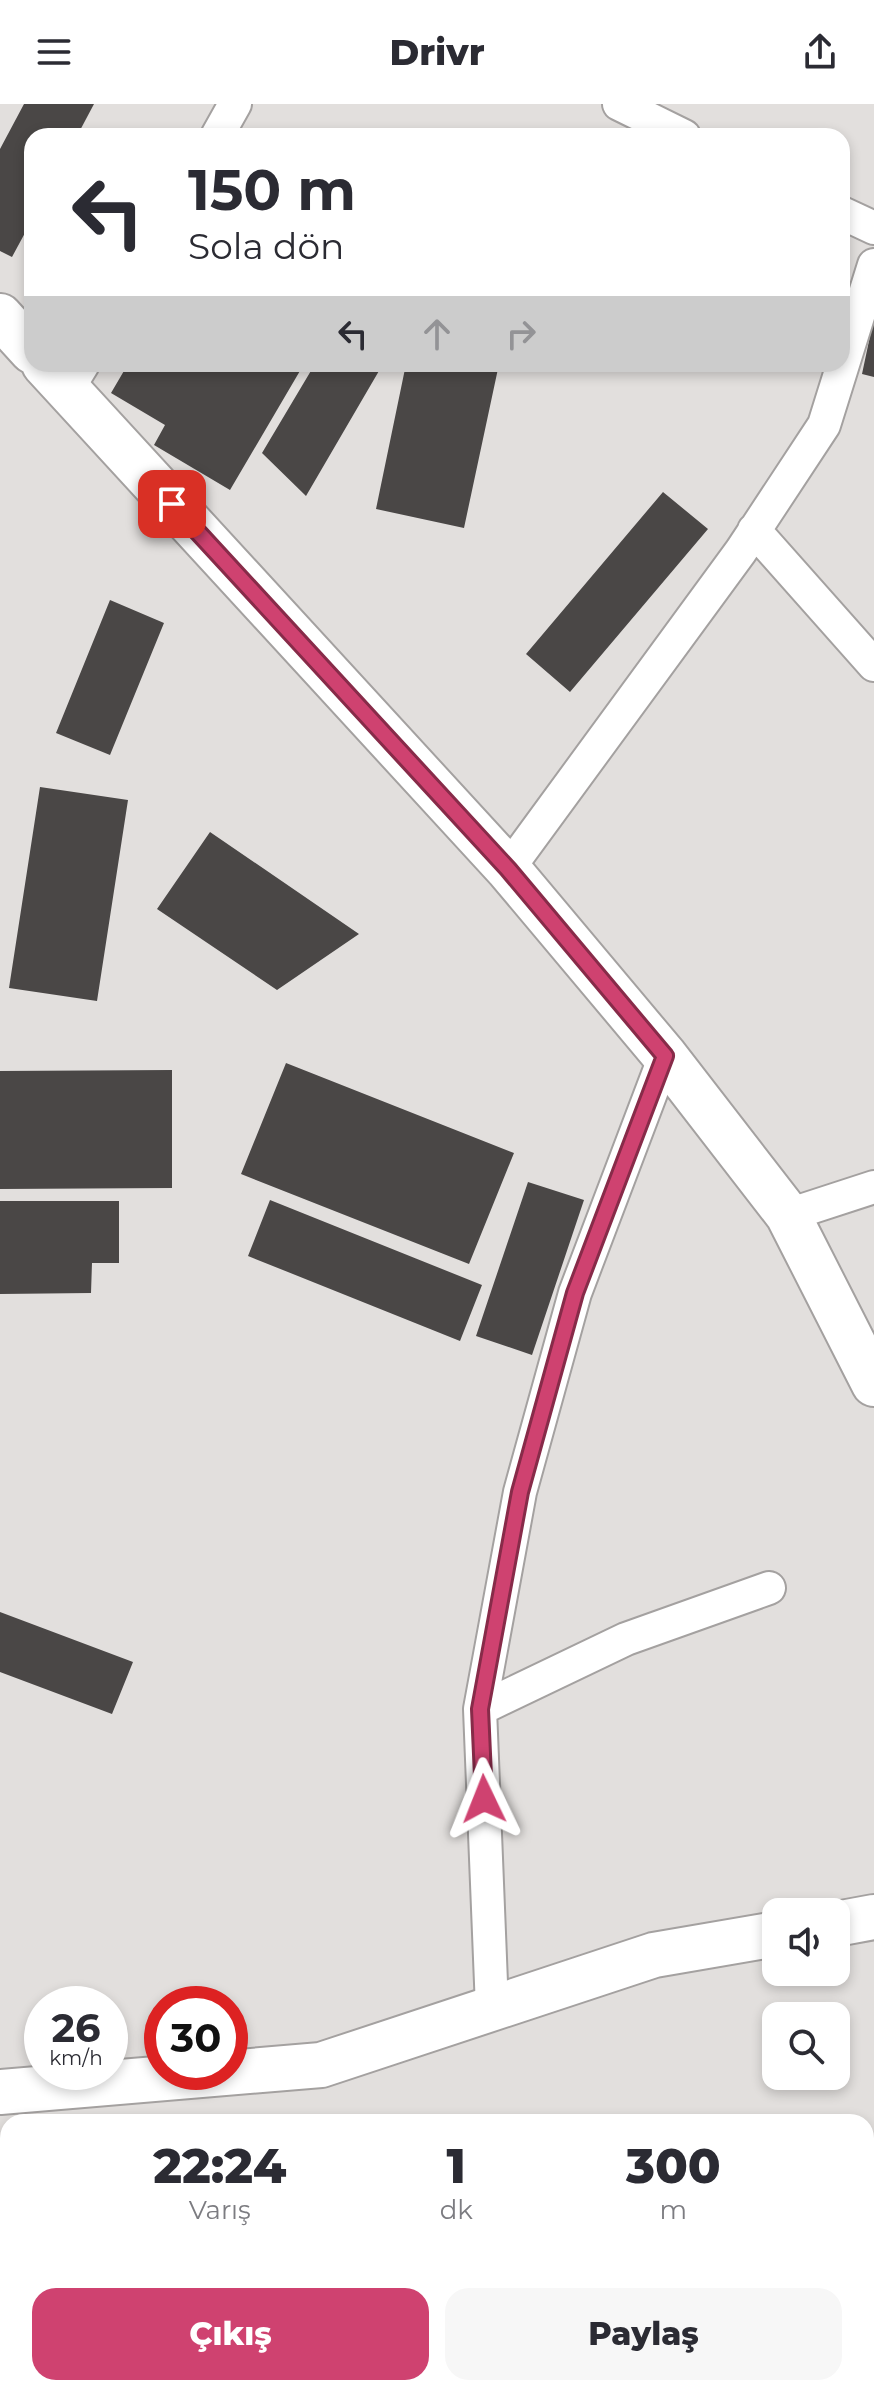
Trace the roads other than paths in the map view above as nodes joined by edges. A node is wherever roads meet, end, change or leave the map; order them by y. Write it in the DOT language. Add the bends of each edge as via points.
graph roads {
  1 [pos="235,104"];
  2 [pos="619,104"];
  3 [pos="222,128"];
  4 [pos="668,128"];
  5 [pos="850,217"];
  6 [pos="874,228"];
  7 [pos="874,265"];
  8 [pos="0,316"];
  9 [pos="24,342"];
  10 [pos="850,342"];
  11 [pos="841,372"];
  12 [pos="65,373"];
  13 [pos="754,530"];
  14 [pos="874,665"];
  15 [pos="508,869"];
  16 [pos="665,1056"];
  17 [pos="874,1187"];
  18 [pos="788,1215"];
  19 [pos="874,1384"];
  20 [pos="769,1588"];
  21 [pos="480,1709"];
  22 [pos="874,1917"];
  23 [pos="850,1921"];
  24 [pos="762,1936"];
  25 [pos="492,2008"];
  26 [pos="0,2092"];
  1 -- 3 [label="street"];
  2 -- 4 [label="street"];
  5 -- 6 [label="street"];
  7 -- 10 [label="street"];
  8 -- 9 [label="main road"];
  11 -- 13 [label="street" via="824,425"];
  12 -- 15 [label="main road"];
  13 -- 14 [label="street"];
  13 -- 15 [label="street"];
  15 -- 16 [label="main road"];
  16 -- 18 [label="main road"];
  16 -- 21 [label="street" via="575,1293 520,1492"];
  17 -- 18 [label="street"];
  18 -- 19 [label="main road"];
  20 -- 21 [label="street" via="626,1639"];
  21 -- 25 [label="street"];
  22 -- 23 [label="main road"];
  24 -- 25 [label="main road" via="654,1955"];
  25 -- 26 [label="main road" via="321,2065"];
}
